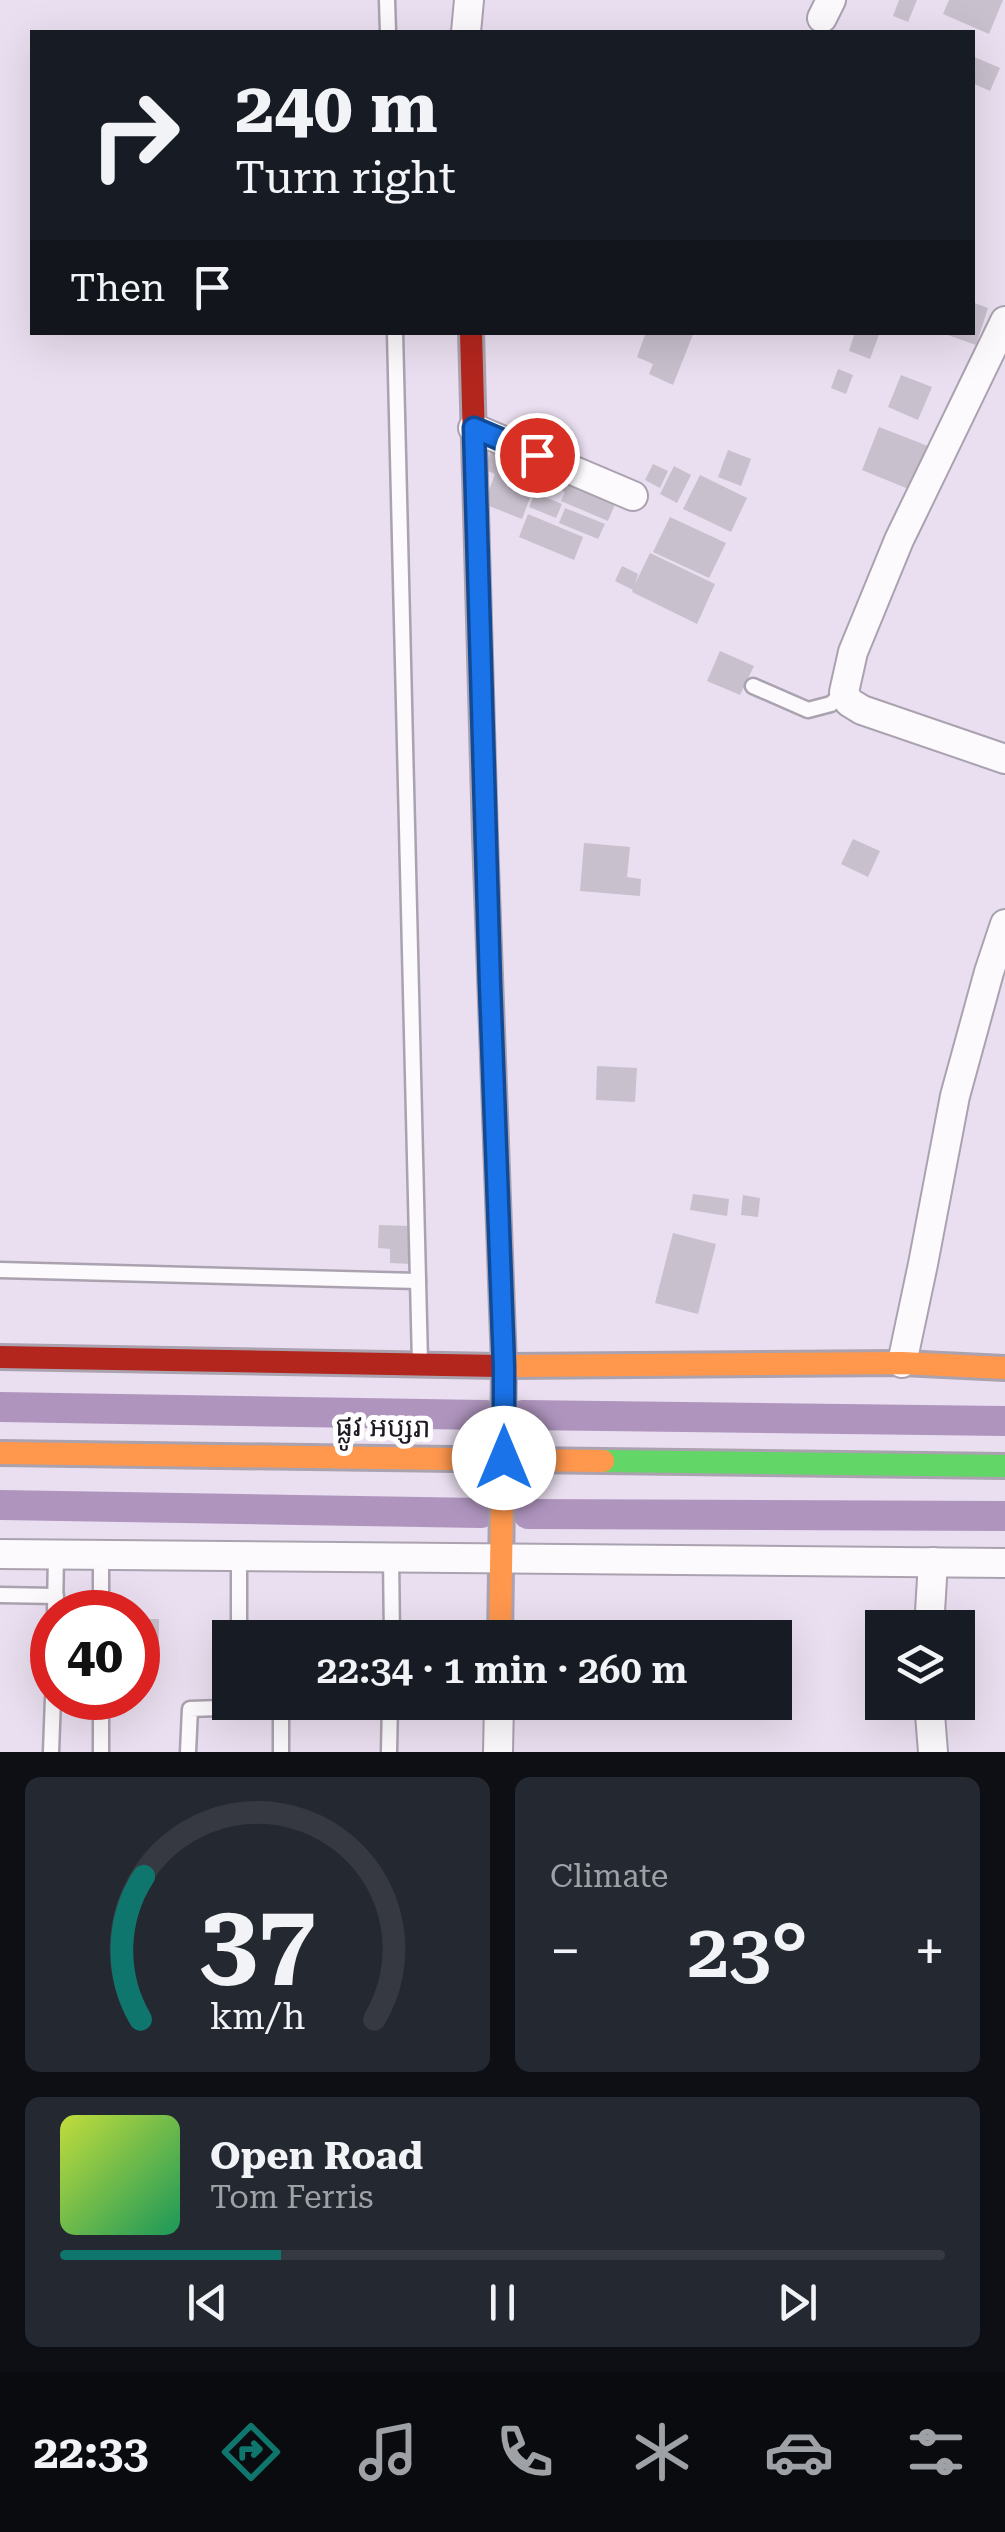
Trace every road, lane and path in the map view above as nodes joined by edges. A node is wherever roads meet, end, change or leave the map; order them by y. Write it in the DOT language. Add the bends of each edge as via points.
graph roads {
  1 [pos="387,0"];
  2 [pos="469,0"];
  3 [pos="388,30"];
  4 [pos="466,30"];
  5 [pos="1005,321"];
  6 [pos="395,335"];
  7 [pos="471,335"];
  8 [pos="474,428"];
  9 [pos="633,496"];
  10 [pos="753,686"];
  11 [pos="844,692"];
  12 [pos="1005,758"];
  13 [pos="1005,924"];
  14 [pos="0,1270"];
  15 [pos="418,1281"];
  16 [pos="0,1356"];
  17 [pos="902,1363"];
  18 [pos="420,1364"];
  19 [pos="504,1366"];
  20 [pos="1005,1368"];
  21 [pos="0,1453"];
  22 [pos="504,1458"];
  23 [pos="1005,1466"];
  24 [pos="0,1554"];
  25 [pos="56,1554"];
  26 [pos="100,1554"];
  27 [pos="239,1556"];
  28 [pos="392,1557"];
  29 [pos="502,1558"];
  30 [pos="932,1562"];
  31 [pos="1005,1562"];
  32 [pos="56,1590"];
  33 [pos="100,1590"];
  34 [pos="0,1595"];
  35 [pos="30,1596"];
  36 [pos="929,1610"];
  37 [pos="239,1620"];
  38 [pos="392,1620"];
  39 [pos="500,1620"];
  40 [pos="212,1707"];
  41 [pos="52,1720"];
  42 [pos="101,1720"];
  43 [pos="281,1720"];
  44 [pos="390,1720"];
  45 [pos="499,1720"];
  46 [pos="931,1720"];
  47 [pos="51,1752"];
  48 [pos="101,1752"];
  49 [pos="188,1752"];
  50 [pos="282,1752"];
  51 [pos="389,1752"];
  52 [pos="498,1752"];
  53 [pos="933,1752"];
  1 -- 3 [label="lane"];
  2 -- 4 [label="street"];
  5 -- 11 [label="street" via="900,540 853,652"];
  6 -- 15 [label="lane"];
  7 -- 8 [label="street"];
  8 -- 9 [label="street"];
  8 -- 19 [label="street"];
  10 -- 11 [label="lane" via="808,710 832,704"];
  11 -- 12 [label="street" via="862,710"];
  13 -- 17 [label="street" via="954,1096"];
  14 -- 15 [label="lane"];
  15 -- 18 [label="lane"];
  16 -- 18 [label="street"];
  17 -- 19 [label="street"];
  17 -- 20 [label="street"];
  18 -- 19 [label="street"];
  19 -- 22 [label="street"];
  21 -- 22 [label="street, ផ្លូវ អប្សរា"];
  22 -- 23 [label="street, ផ្លូវ អប្សរា"];
  22 -- 29 [label="street"];
  24 -- 25 [label="street"];
  25 -- 26 [label="street"];
  25 -- 32 [label="lane"];
  26 -- 27 [label="street"];
  26 -- 33 [label="lane"];
  27 -- 28 [label="street"];
  27 -- 37 [label="lane"];
  28 -- 29 [label="street"];
  28 -- 38 [label="lane"];
  29 -- 30 [label="street"];
  29 -- 39 [label="street"];
  30 -- 31 [label="street"];
  30 -- 36 [label="street"];
  34 -- 35 [label="lane"];
  40 -- 49 [label="lane" via="190,1709"];
  41 -- 47 [label="lane"];
  42 -- 48 [label="lane"];
  43 -- 50 [label="lane"];
  44 -- 51 [label="lane"];
  45 -- 52 [label="street"];
  46 -- 53 [label="street"];
}
